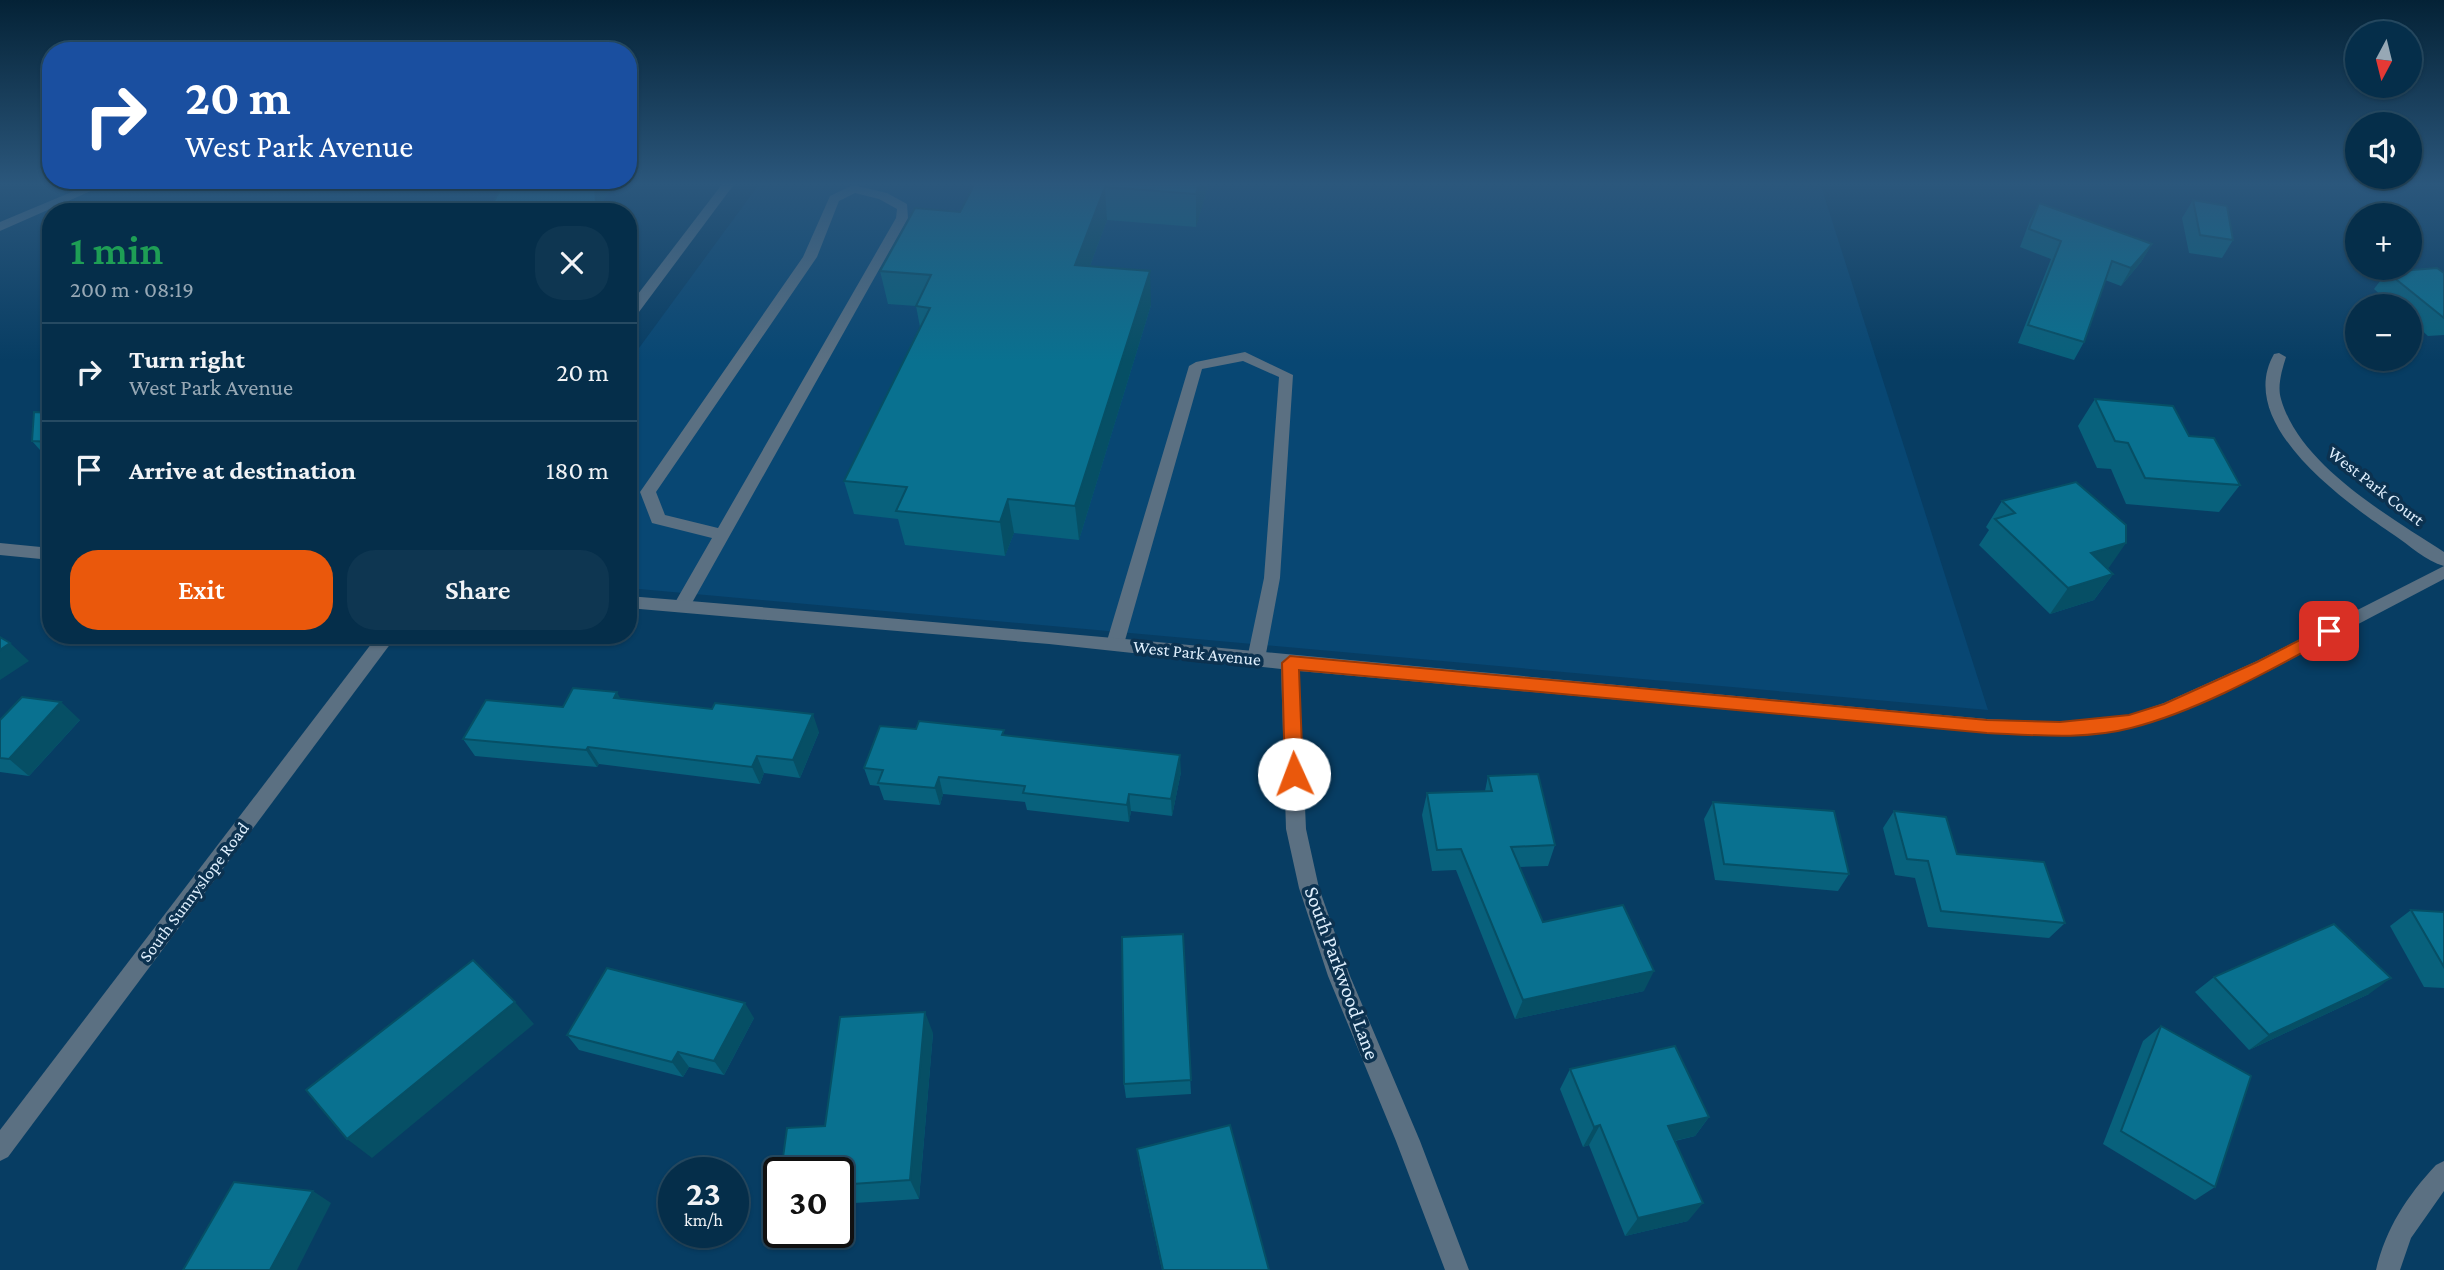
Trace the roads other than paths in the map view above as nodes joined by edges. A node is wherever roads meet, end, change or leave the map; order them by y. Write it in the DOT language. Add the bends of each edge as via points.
graph roads {
  1 [pos="684,242"];
  2 [pos="816,242"];
  3 [pos="887,242"];
  4 [pos="637,305"];
  5 [pos="2279,357"];
  6 [pos="713,532"];
  7 [pos="0,549"];
  8 [pos="42,553"];
  9 [pos="2444,560"];
  10 [pos="2444,572"];
  11 [pos="637,603"];
  12 [pos="682,606"];
  13 [pos="381,644"];
  14 [pos="1115,644"];
  15 [pos="1255,659"];
  16 [pos="1290,663"];
  17 [pos="0,1149"];
  18 [pos="2444,1172"];
  19 [pos="1457,1270"];
  20 [pos="2388,1270"];
  1 -- 4 [label="street"];
  2 -- 6 [label="street" via="648,492 658,519"];
  3 -- 6 [label="street"];
  5 -- 9 [label="street, West Park Court" via="2273,398 2283,424 2301,449 2344,489"];
  6 -- 12 [label="street"];
  7 -- 8 [label="street"];
  10 -- 16 [label="street, West Park Avenue" via="2263,666 2170,708 2129,722 2060,729"];
  11 -- 12 [label="street, West Park Avenue"];
  12 -- 14 [label="street, West Park Avenue"];
  13 -- 17 [label="street, South Sunnyslope Road"];
  14 -- 15 [label="street, West Park Avenue"];
  14 -- 15 [label="street" via="1196,366 1245,356 1286,375 1272,578"];
  15 -- 16 [label="street, West Park Avenue"];
  16 -- 19 [label="street, South Parkwood Lane" via="1296,829 1309,888"];
  18 -- 20 [label="street" via="2415,1204 2391,1253"];
}
